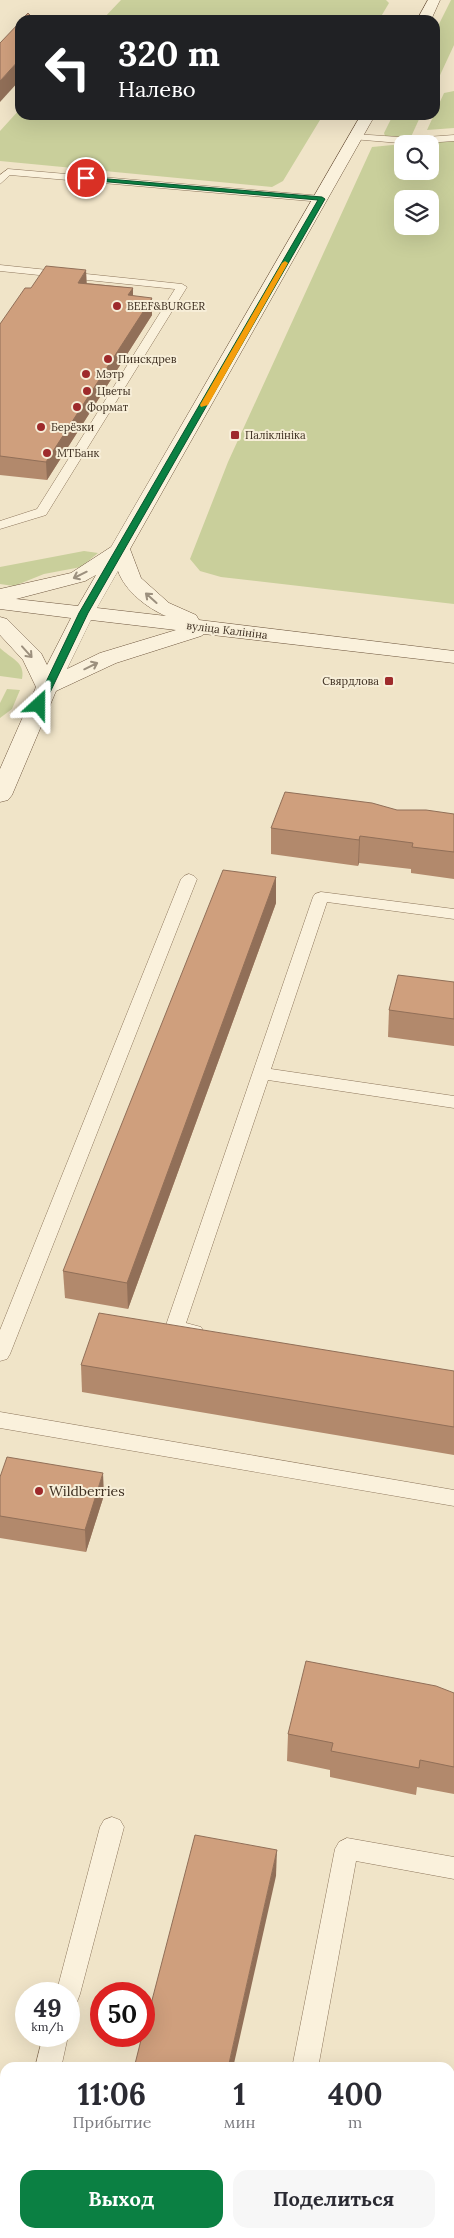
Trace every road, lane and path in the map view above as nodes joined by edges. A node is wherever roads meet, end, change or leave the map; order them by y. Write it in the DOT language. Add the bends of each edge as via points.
graph roads {
  1 [pos="434,0"];
  2 [pos="426,15"];
  3 [pos="365,120"];
  4 [pos="355,138"];
  5 [pos="454,138"];
  6 [pos="0,181"];
  7 [pos="322,199"];
  8 [pos="0,268"];
  9 [pos="0,525"];
  10 [pos="121,550"];
  11 [pos="0,595"];
  12 [pos="0,603"];
  13 [pos="84,613"];
  14 [pos="0,623"];
  15 [pos="210,628"];
  16 [pos="454,656"];
  17 [pos="47,688"];
  18 [pos="0,795"];
  19 [pos="189,878"];
  20 [pos="454,914"];
  21 [pos="260,1073"];
  22 [pos="454,1102"];
  23 [pos="213,1334"];
  24 [pos="0,1354"];
  25 [pos="0,1420"];
  26 [pos="454,1498"];
  27 [pos="112,1827"];
  28 [pos="454,1868"];
  29 [pos="71,1982"];
  30 [pos="53,2047"];
  31 [pos="50,2062"];
  32 [pos="306,2062"];
  1 -- 2 [label="main road"];
  3 -- 4 [label="main road"];
  4 -- 5 [label="lane" via="413,141"];
  4 -- 7 [label="main road"];
  6 -- 7 [label="lane" via="8,172"];
  7 -- 10 [label="main road"];
  8 -- 9 [label="lane" via="182,287 42,512"];
  10 -- 11 [label="main road, one-way" via="78,577"];
  10 -- 13 [label="main road"];
  15 -- 10 [label="main road, one-way" via="162,607 132,581"];
  12 -- 13 [label="main road, вуліца Калініна"];
  13 -- 15 [label="main road, вуліца Калініна"];
  13 -- 17 [label="main road"];
  14 -- 17 [label="main road, one-way" via="32,658"];
  15 -- 16 [label="main road, вуліца Калініна"];
  17 -- 15 [label="main road, one-way" via="108,658"];
  17 -- 18 [label="main road"];
  19 -- 24 [label="lane"];
  20 -- 21 [label="lane" via="321,897"];
  21 -- 22 [label="lane"];
  21 -- 23 [label="lane" via="174,1328"];
  25 -- 26 [label="lane"];
  27 -- 29 [label="lane"];
  28 -- 32 [label="lane" via="347,1849"];
  30 -- 31 [label="lane"];
}
